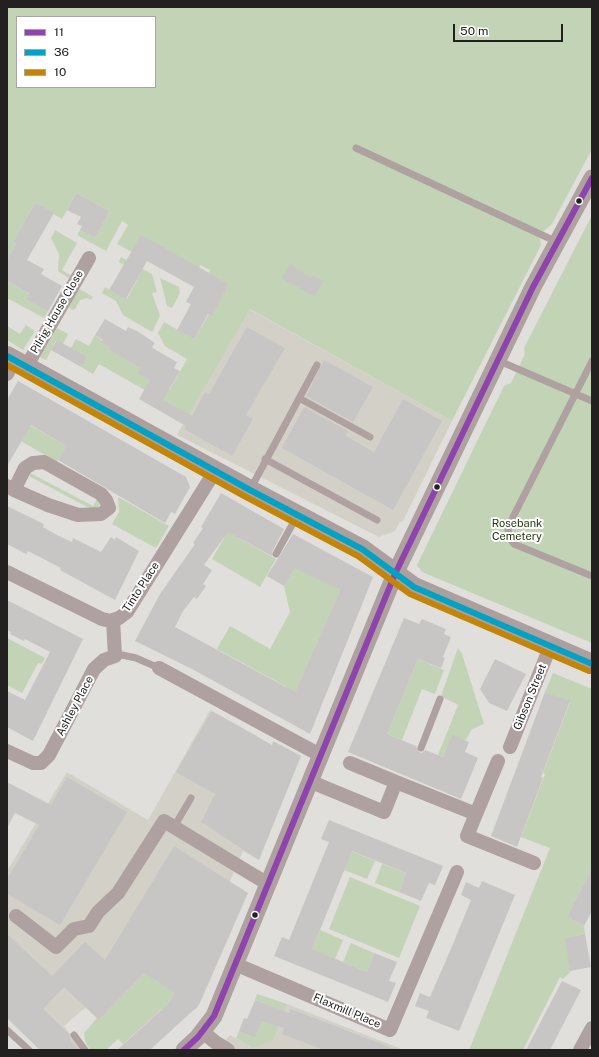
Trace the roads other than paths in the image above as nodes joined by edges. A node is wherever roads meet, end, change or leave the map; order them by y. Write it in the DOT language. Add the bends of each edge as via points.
graph roads {
  1 [pos="356,148"];
  2 [pos="592,178"];
  3 [pos="557,242"];
  4 [pos="89,258"];
  5 [pos="497,360"];
  6 [pos="592,361"];
  7 [pos="13,364"];
  8 [pos="317,365"];
  9 [pos="575,394"];
  10 [pos="299,398"];
  11 [pos="592,401"];
  12 [pos="370,437"];
  13 [pos="265,459"];
  14 [pos="215,470"];
  15 [pos="10,488"];
  16 [pos="250,490"];
  17 [pos="297,515"];
  18 [pos="377,520"];
  19 [pos="276,554"];
  20 [pos="7,572"];
  21 [pos="395,574"];
  22 [pos="592,576"];
  23 [pos="113,620"];
  24 [pos="550,647"];
  25 [pos="115,656"];
  26 [pos="592,664"];
  27 [pos="159,668"];
  28 [pos="440,699"];
  29 [pos="510,747"];
  30 [pos="421,748"];
  31 [pos="7,752"];
  32 [pos="320,755"];
  33 [pos="498,761"];
  34 [pos="350,763"];
  35 [pos="309,782"];
  36 [pos="404,782"];
  37 [pos="192,798"];
  38 [pos="476,814"];
  39 [pos="174,827"];
  40 [pos="534,863"];
  41 [pos="457,872"];
  42 [pos="268,884"];
  43 [pos="16,916"];
  44 [pos="235,964"];
  45 [pos="592,1028"];
  46 [pos="7,1030"];
  47 [pos="203,1032"];
  48 [pos="74,1035"];
  49 [pos="29,1050"];
  50 [pos="85,1050"];
  51 [pos="184,1050"];
  52 [pos="228,1050"];
  53 [pos="580,1050"];
  1 -- 3 [label="lane"];
  2 -- 3 [label="street"];
  3 -- 5 [label="street"];
  4 -- 7 [label="street, Pilrig House Close"];
  5 -- 9 [label="lane"];
  5 -- 21 [label="street"];
  6 -- 9 [label="lane"];
  7 -- 14 [label="main road"];
  8 -- 10 [label="lane"];
  9 -- 11 [label="lane"];
  9 -- 22 [label="lane" via="509,525 508,535 514,544"];
  10 -- 12 [label="lane"];
  10 -- 13 [label="lane"];
  13 -- 16 [label="lane"];
  13 -- 18 [label="lane"];
  14 -- 16 [label="main road"];
  14 -- 23 [label="street, Tinto Place" via="127,612"];
  15 -- 15 [label="street" via="78,515 101,514 109,508 101,494 44,462 32,463 25,468"];
  16 -- 17 [label="main road"];
  17 -- 19 [label="lane"];
  17 -- 21 [label="main road" via="362,549"];
  20 -- 23 [label="street, Tinto Place" via="102,619"];
  21 -- 24 [label="main road" via="414,587"];
  21 -- 32 [label="street"];
  23 -- 25 [label="street"];
  24 -- 26 [label="main road"];
  24 -- 29 [label="street, Gibson Street"];
  25 -- 27 [label="lane" via="136,658"];
  25 -- 31 [label="street, Ashley Place" via="104,660 94,669 49,756 41,763 33,763"];
  27 -- 32 [label="street"];
  28 -- 30 [label="lane"];
  32 -- 35 [label="street"];
  33 -- 38 [label="street"];
  34 -- 36 [label="street"];
  35 -- 36 [label="street" via="384,812"];
  35 -- 42 [label="street"];
  36 -- 38 [label="street"];
  37 -- 39 [label="lane"];
  38 -- 40 [label="street" via="467,836"];
  39 -- 42 [label="street"];
  39 -- 43 [label="street" via="164,822 118,893 98,912 90,926 74,929 56,947"];
  41 -- 44 [label="street, Flaxmill Place" via="390,1030"];
  42 -- 44 [label="street"];
  44 -- 47 [label="street" via="214,1016"];
  45 -- 53 [label="street"];
  46 -- 49 [label="lane"];
  47 -- 51 [label="street"];
  47 -- 52 [label="street"];
  48 -- 50 [label="lane"];
}
